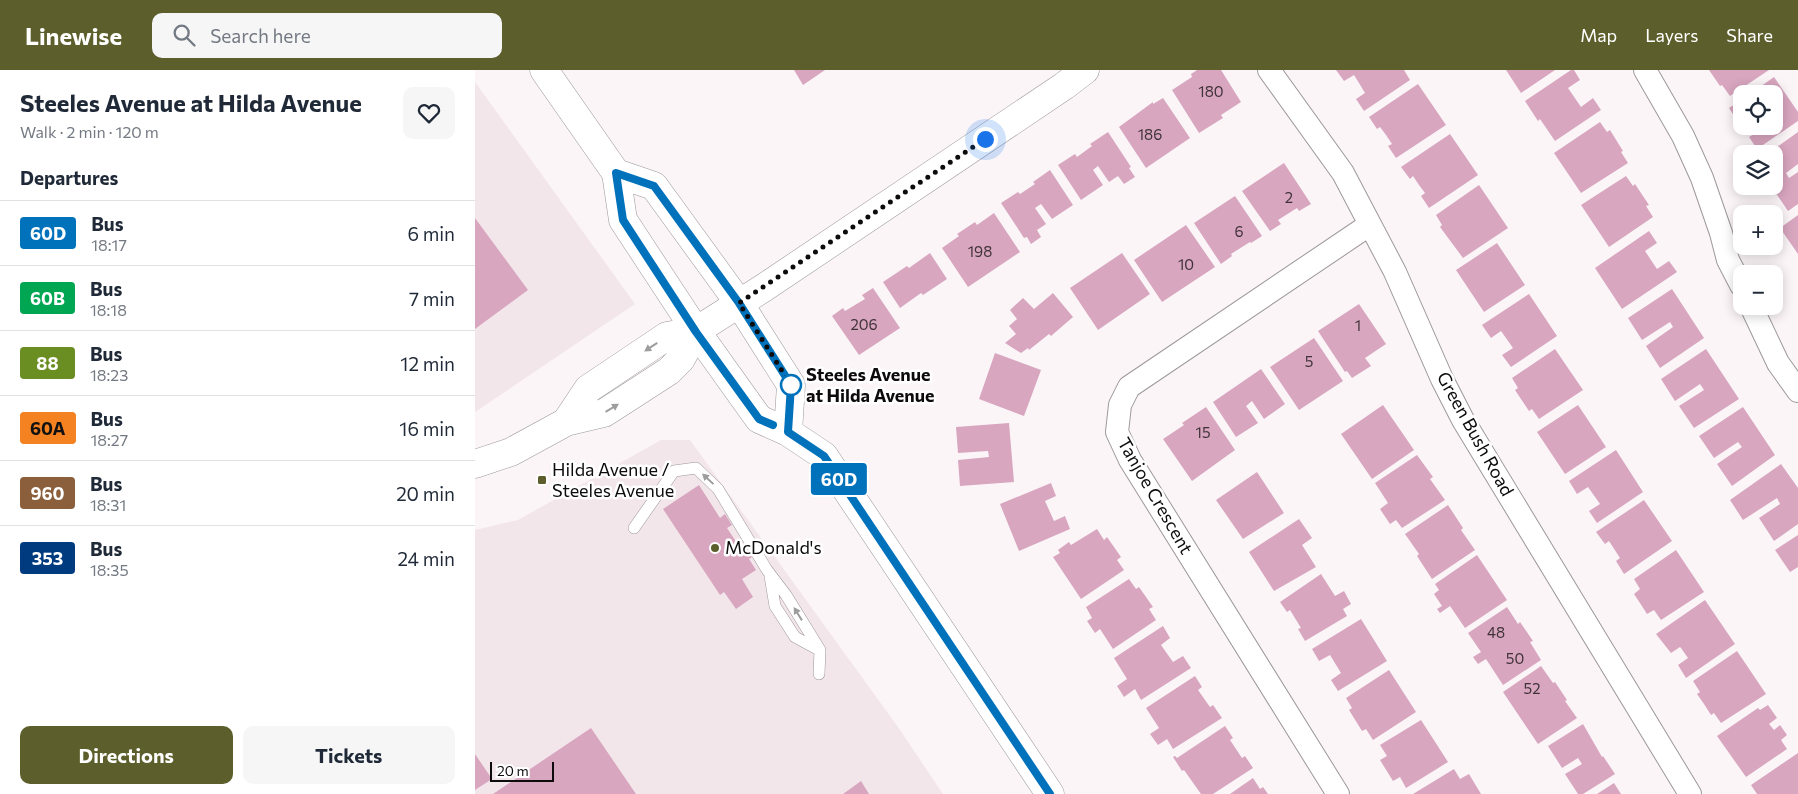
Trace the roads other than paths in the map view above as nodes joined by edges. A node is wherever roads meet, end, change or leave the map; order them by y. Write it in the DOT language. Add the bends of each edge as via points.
graph roads {
  1 [pos="544,70"];
  2 [pos="1085,70"];
  3 [pos="1269,70"];
  4 [pos="1645,70"];
  5 [pos="616,173"];
  6 [pos="1369,225"];
  7 [pos="1733,270"];
  8 [pos="739,303"];
  9 [pos="1755,315"];
  10 [pos="696,332"];
  11 [pos="1798,391"];
  12 [pos="788,432"];
  13 [pos="475,464"];
  14 [pos="634,528"];
  15 [pos="819,674"];
  16 [pos="1050,794"];
  17 [pos="1338,794"];
  18 [pos="1690,794"];
  1 -- 5 [label="main road"];
  2 -- 8 [label="main road"];
  3 -- 6 [label="street, Green Bush Road" via="1343,173"];
  4 -- 7 [label="street" via="1683,136 1702,178"];
  5 -- 8 [label="main road" via="654,186"];
  5 -- 10 [label="main road" via="623,220"];
  6 -- 17 [label="street, Tanjoe Crescent" via="1129,386 1120,405 1117,432 1130,460"];
  6 -- 18 [label="street, Green Bush Road" via="1395,272 1463,420"];
  8 -- 10 [label="main road"];
  8 -- 12 [label="main road" via="791,385"];
  9 -- 11 [label="street" via="1778,364"];
  10 -- 12 [label="main road" via="759,419"];
  10 -- 13 [label="main road" via="681,359 669,371 604,413 566,422 511,452"];
  12 -- 16 [label="main road" via="824,456"];
  15 -- 14 [label="lane, one-way" via="820,650 769,574 718,488 696,468 674,471"];
}
